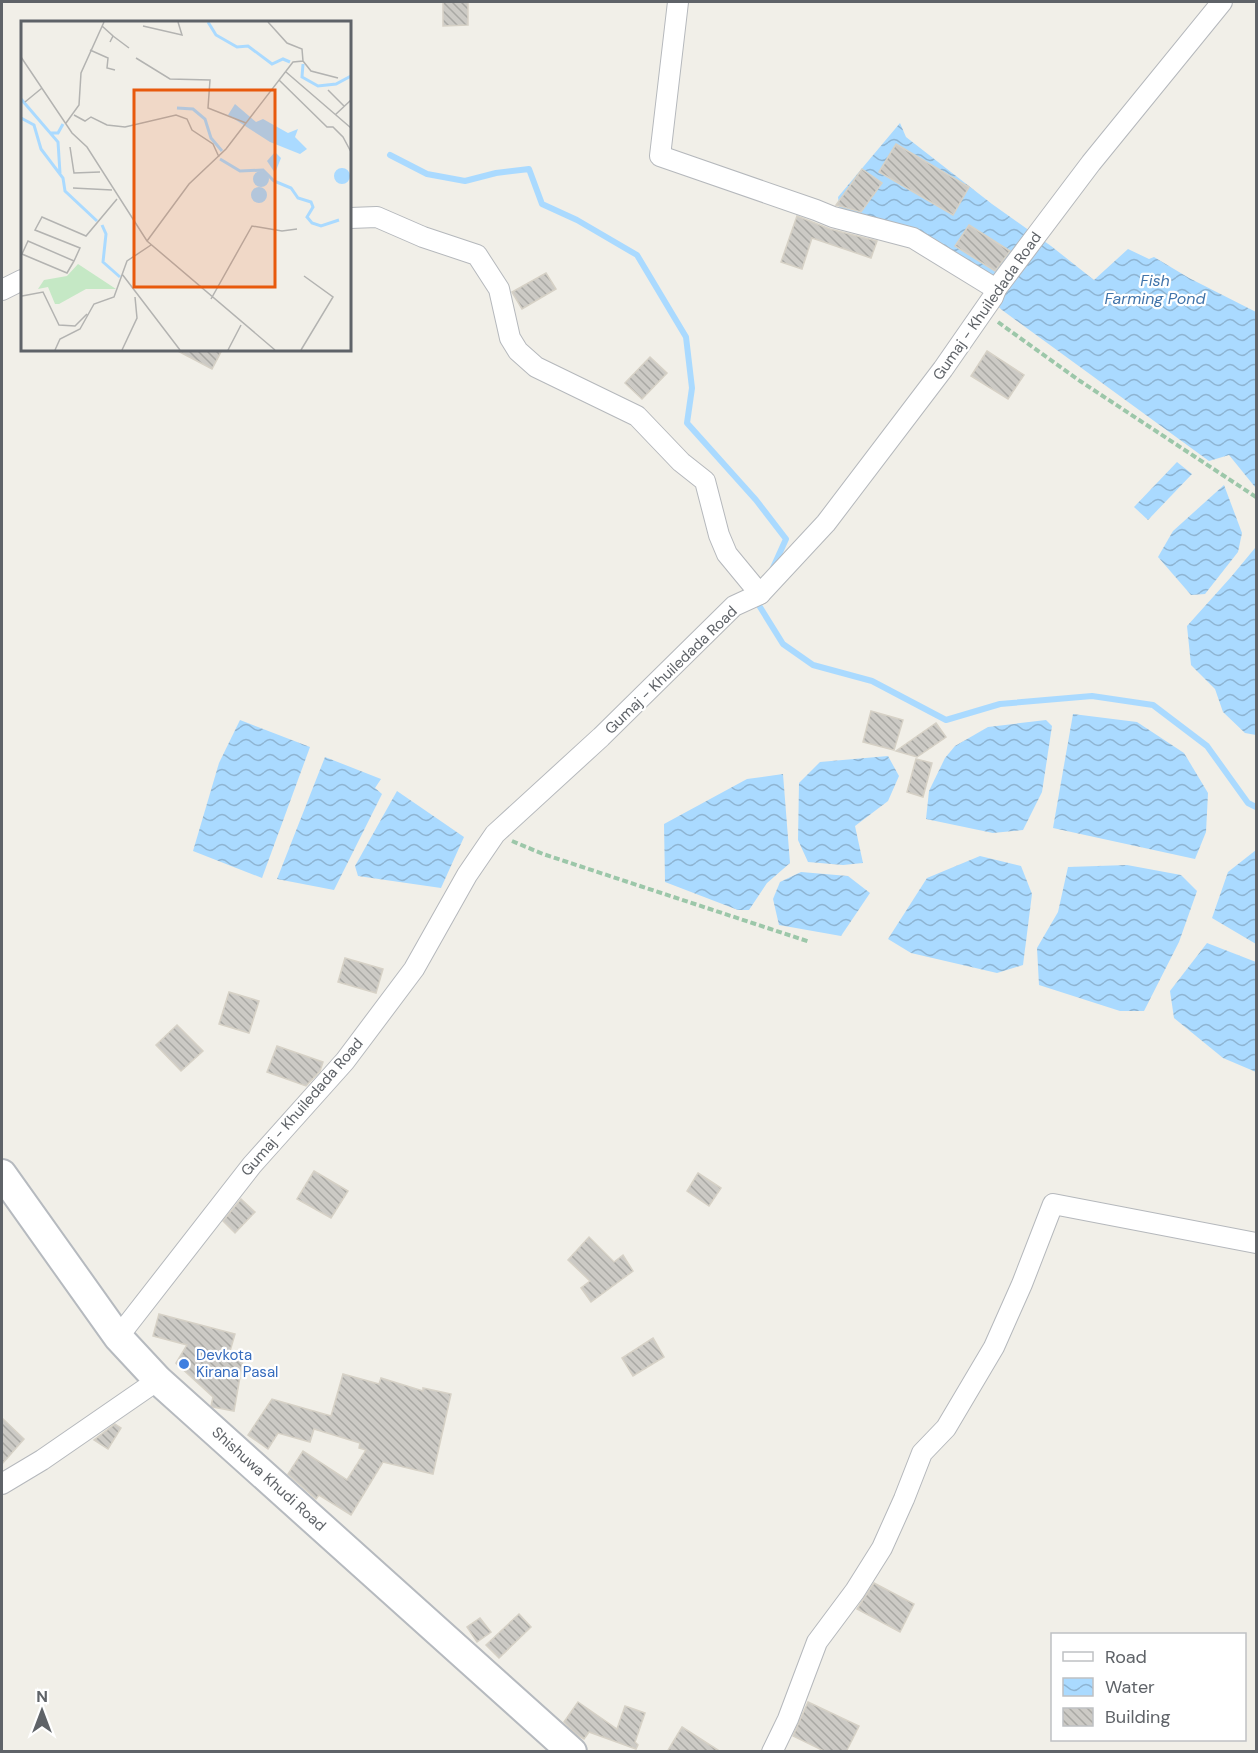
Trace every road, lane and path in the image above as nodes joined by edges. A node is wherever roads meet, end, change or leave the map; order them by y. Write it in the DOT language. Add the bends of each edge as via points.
graph roads {
  1 [pos="678,2"];
  2 [pos="1222,2"];
  3 [pos="351,218"];
  4 [pos="21,280"];
  5 [pos="996,289"];
  6 [pos="2,290"];
  7 [pos="983,311"];
  8 [pos="1257,497"];
  9 [pos="760,594"];
  10 [pos="495,834"];
  11 [pos="810,942"];
  12 [pos="2,1174"];
  13 [pos="1257,1243"];
  14 [pos="118,1337"];
  15 [pos="158,1380"];
  16 [pos="2,1484"];
  17 [pos="572,1752"];
  18 [pos="772,1752"];
  1 -- 5 [label="street" via="660,156 833,217 913,238"];
  2 -- 5 [label="street, Gumaj - Khuiledada Road" via="1091,163"];
  3 -- 9 [label="street" via="377,217 477,255 499,290 510,338 518,351 536,367 636,416 705,481 727,554"];
  4 -- 6 [label="street"];
  5 -- 7 [label="street, Gumaj - Khuiledada Road"];
  7 -- 8 [label="path" via="1080,381"];
  7 -- 9 [label="street, Gumaj - Khuiledada Road" via="826,523"];
  9 -- 10 [label="street, Gumaj - Khuiledada Road" via="734,606"];
  10 -- 11 [label="path" via="543,854"];
  10 -- 14 [label="street, Gumaj - Khuiledada Road" via="414,969 352,1052 252,1166"];
  12 -- 14 [label="main road, Shishuwa Khudi Road"];
  13 -- 18 [label="street" via="1053,1203 994,1347 946,1428 922,1453 882,1548 817,1642"];
  14 -- 15 [label="main road, Shishuwa Khudi Road"];
  15 -- 16 [label="street"];
  15 -- 17 [label="main road, Shishuwa Khudi Road"];
}
